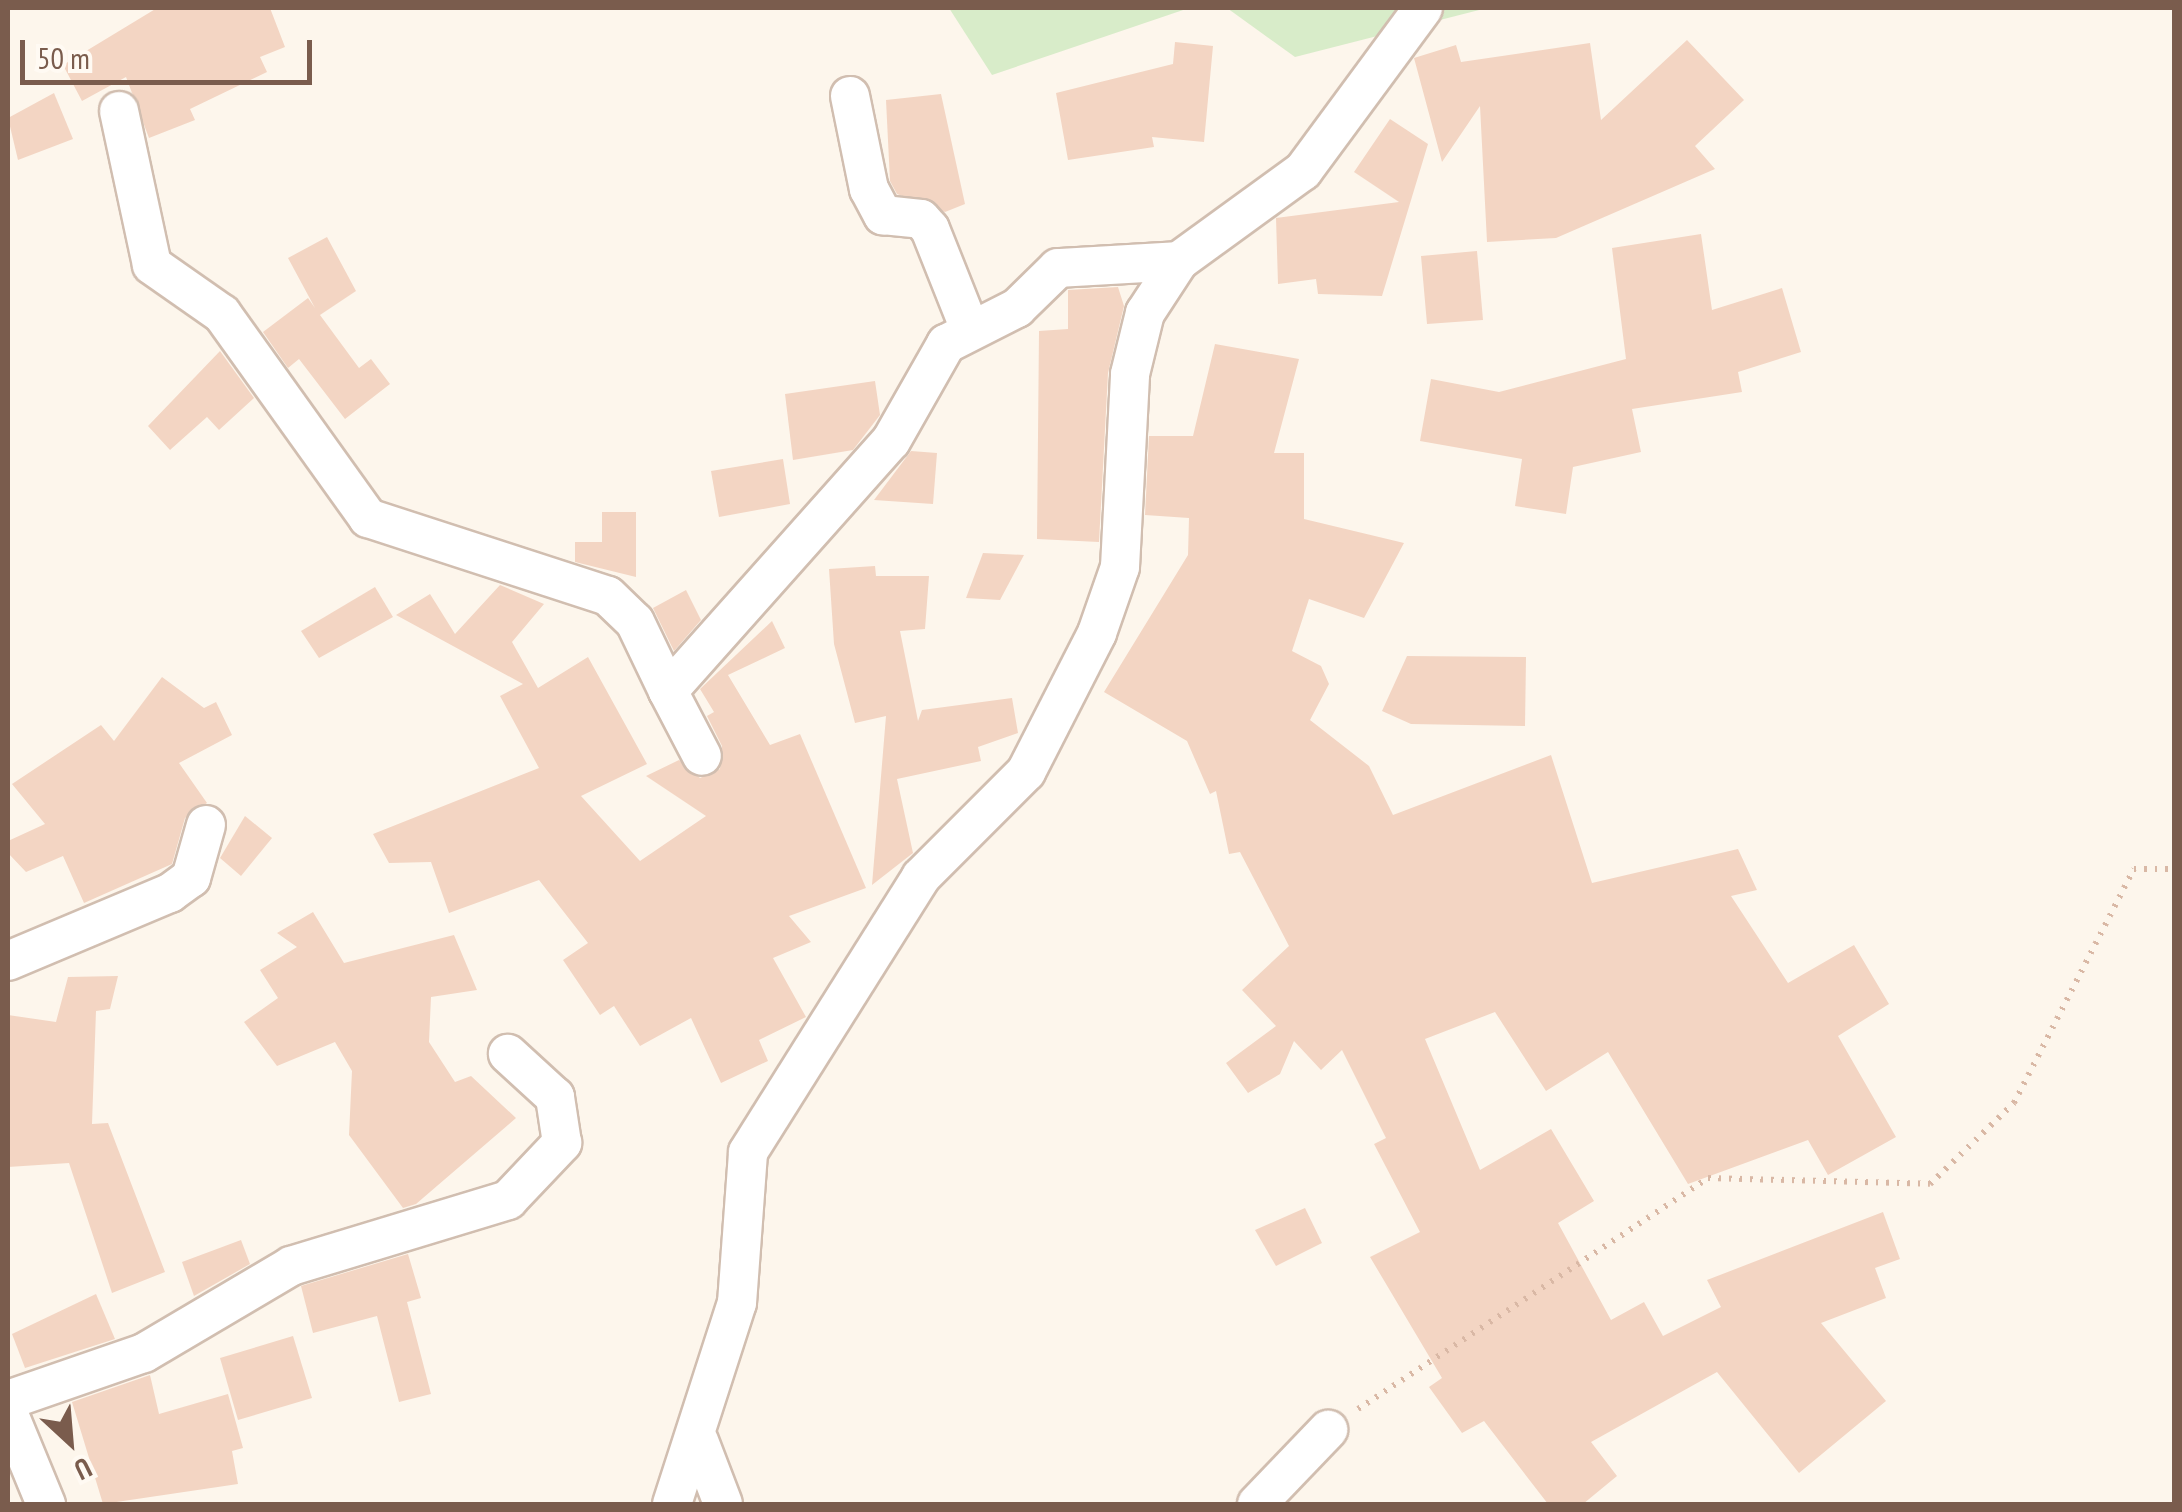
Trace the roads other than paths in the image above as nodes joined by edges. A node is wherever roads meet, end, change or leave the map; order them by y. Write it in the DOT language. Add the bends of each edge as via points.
graph roads {
  1 [pos="1423,8"];
  2 [pos="850,96"];
  3 [pos="120,111"];
  4 [pos="1179,260"];
  5 [pos="970,327"];
  6 [pos="668,691"];
  7 [pos="702,756"];
  8 [pos="206,825"];
  9 [pos="8,961"];
  10 [pos="508,1054"];
  11 [pos="8,1400"];
  12 [pos="8,1412"];
  13 [pos="1328,1430"];
  14 [pos="699,1441"];
  15 [pos="46,1504"];
  16 [pos="672,1504"];
  17 [pos="723,1504"];
  18 [pos="1257,1504"];
  1 -- 4 [label="street" via="1303,171"];
  2 -- 5 [label="street" via="874,199 883,215 921,218 930,229"];
  3 -- 6 [label="street" via="152,265 222,314 368,518 608,596 636,622"];
  4 -- 5 [label="street" via="1058,268 1018,308"];
  4 -- 14 [label="street" via="1135,340 1120,568 1069,702 1026,772 921,877 748,1152 736,1302"];
  5 -- 6 [label="street" via="928,370 890,441"];
  6 -- 7 [label="street"];
  8 -- 9 [label="street" via="190,878 170,893"];
  10 -- 11 [label="street" via="555,1097 562,1143 508,1200 291,1266 144,1353"];
  12 -- 15 [label="street"];
  13 -- 18 [label="street"];
  14 -- 16 [label="street"];
  14 -- 17 [label="street"];
}
